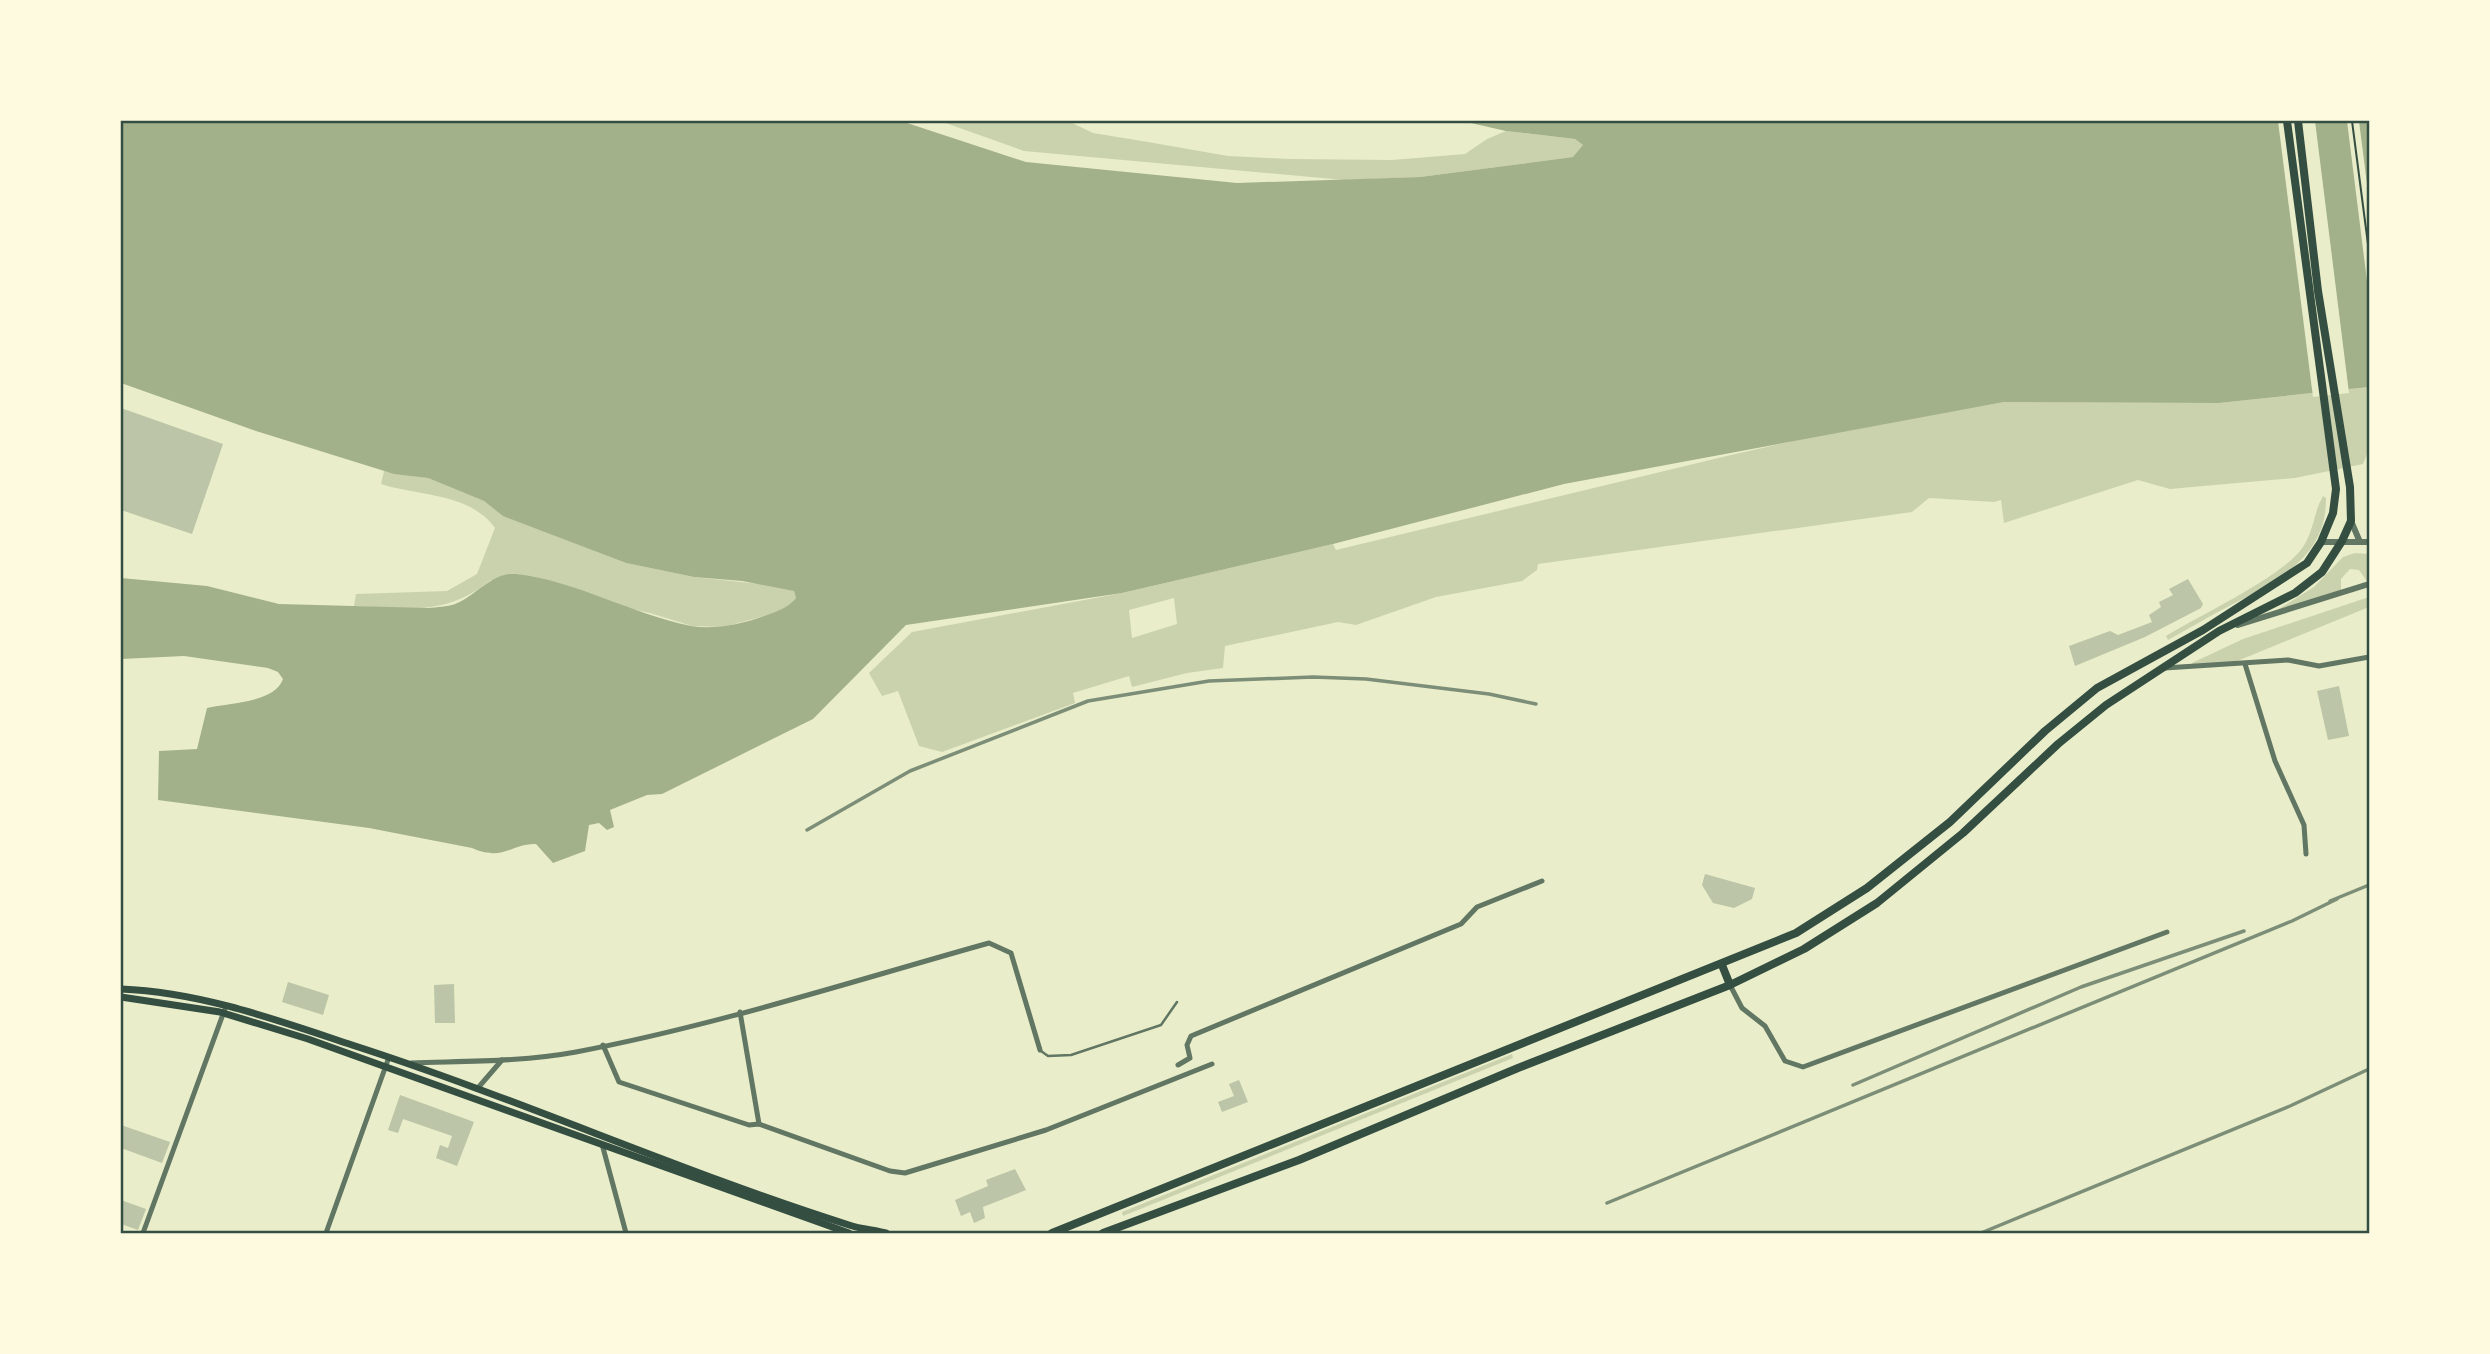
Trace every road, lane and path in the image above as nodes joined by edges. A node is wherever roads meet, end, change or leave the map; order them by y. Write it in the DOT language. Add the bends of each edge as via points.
graph roads {
  1 [pos="2287,121"];
  2 [pos="2298,121"];
  3 [pos="2352,121"];
  4 [pos="2369,252"];
  5 [pos="2351,521"];
  6 [pos="2342,541"];
  7 [pos="2321,542"];
  8 [pos="2360,542"];
  9 [pos="2369,542"];
  10 [pos="2369,584"];
  11 [pos="2219,631"];
  12 [pos="2369,657"];
  13 [pos="2245,664"];
  14 [pos="2165,668"];
  15 [pos="2306,854"];
  16 [pos="1542,881"];
  17 [pos="2166,932"];
  18 [pos="1721,965"];
  19 [pos="1730,985"];
  20 [pos="121,989"];
  21 [pos="121,997"];
  22 [pos="1177,1002"];
  23 [pos="225,1010"];
  24 [pos="740,1012"];
  25 [pos="603,1045"];
  26 [pos="1040,1050"];
  27 [pos="389,1057"];
  28 [pos="502,1060"];
  29 [pos="410,1063"];
  30 [pos="1178,1065"];
  31 [pos="1212,1065"];
  32 [pos="386,1066"];
  33 [pos="477,1089"];
  34 [pos="758,1124"];
  35 [pos="600,1135"];
  36 [pos="603,1145"];
  37 [pos="1113,1209"];
  38 [pos="1119,1225"];
  39 [pos="851,1230"];
  40 [pos="143,1233"];
  41 [pos="326,1233"];
  42 [pos="626,1233"];
  43 [pos="863,1233"];
  44 [pos="886,1233"];
  45 [pos="1052,1233"];
  46 [pos="1103,1233"];
  1 -- 7 [label="main road" via="2336,489 2333,513"];
  2 -- 5 [label="main road"];
  3 -- 4 [label="path"];
  5 -- 6 [label="main road"];
  5 -- 8 [label="street"];
  6 -- 7 [label="street"];
  6 -- 8 [label="street"];
  6 -- 11 [label="main road" via="2322,572 2295,593"];
  7 -- 18 [label="main road" via="2306,562 2281,582 2096,688 1950,822 1867,888 1797,933"];
  8 -- 9 [label="street"];
  10 -- 11 [label="street"];
  11 -- 14 [label="main road"];
  12 -- 13 [label="street" via="2319,666 2288,660"];
  13 -- 14 [label="street"];
  13 -- 15 [label="street" via="2275,761 2304,825"];
  14 -- 19 [label="main road" via="2081,724 1964,834 1877,903 1804,949"];
  16 -- 30 [label="street" via="1477,907 1461,924 1191,1036 1187,1045 1190,1058"];
  17 -- 19 [label="street" via="1803,1067 1785,1061 1765,1026 1742,1009"];
  18 -- 19 [label="main road"];
  18 -- 37 [label="main road"];
  19 -- 38 [label="main road" via="1298,1160"];
  20 -- 23 [label="main road" via="164,992"];
  21 -- 23 [label="main road"];
  22 -- 26 [label="lane" via="1161,1025 1071,1055 1048,1056"];
  23 -- 27 [label="main road"];
  23 -- 32 [label="main road"];
  23 -- 40 [label="street"];
  24 -- 25 [label="street"];
  24 -- 26 [label="street" via="989,943 1011,953"];
  24 -- 34 [label="street"];
  25 -- 28 [label="street"];
  25 -- 34 [label="street" via="619,1082 748,1125"];
  27 -- 29 [label="main road"];
  27 -- 32 [label="street"];
  28 -- 29 [label="street"];
  28 -- 33 [label="street"];
  29 -- 33 [label="main road"];
  31 -- 34 [label="street" via="1046,1130 905,1173"];
  32 -- 36 [label="main road"];
  32 -- 41 [label="street"];
  33 -- 35 [label="main road"];
  35 -- 36 [label="street"];
  35 -- 39 [label="main road"];
  36 -- 39 [label="main road"];
  36 -- 42 [label="street"];
  37 -- 38 [label="main road"];
  37 -- 45 [label="main road"];
  38 -- 46 [label="main road"];
  39 -- 43 [label="main road"];
  39 -- 44 [label="main road"];
}
